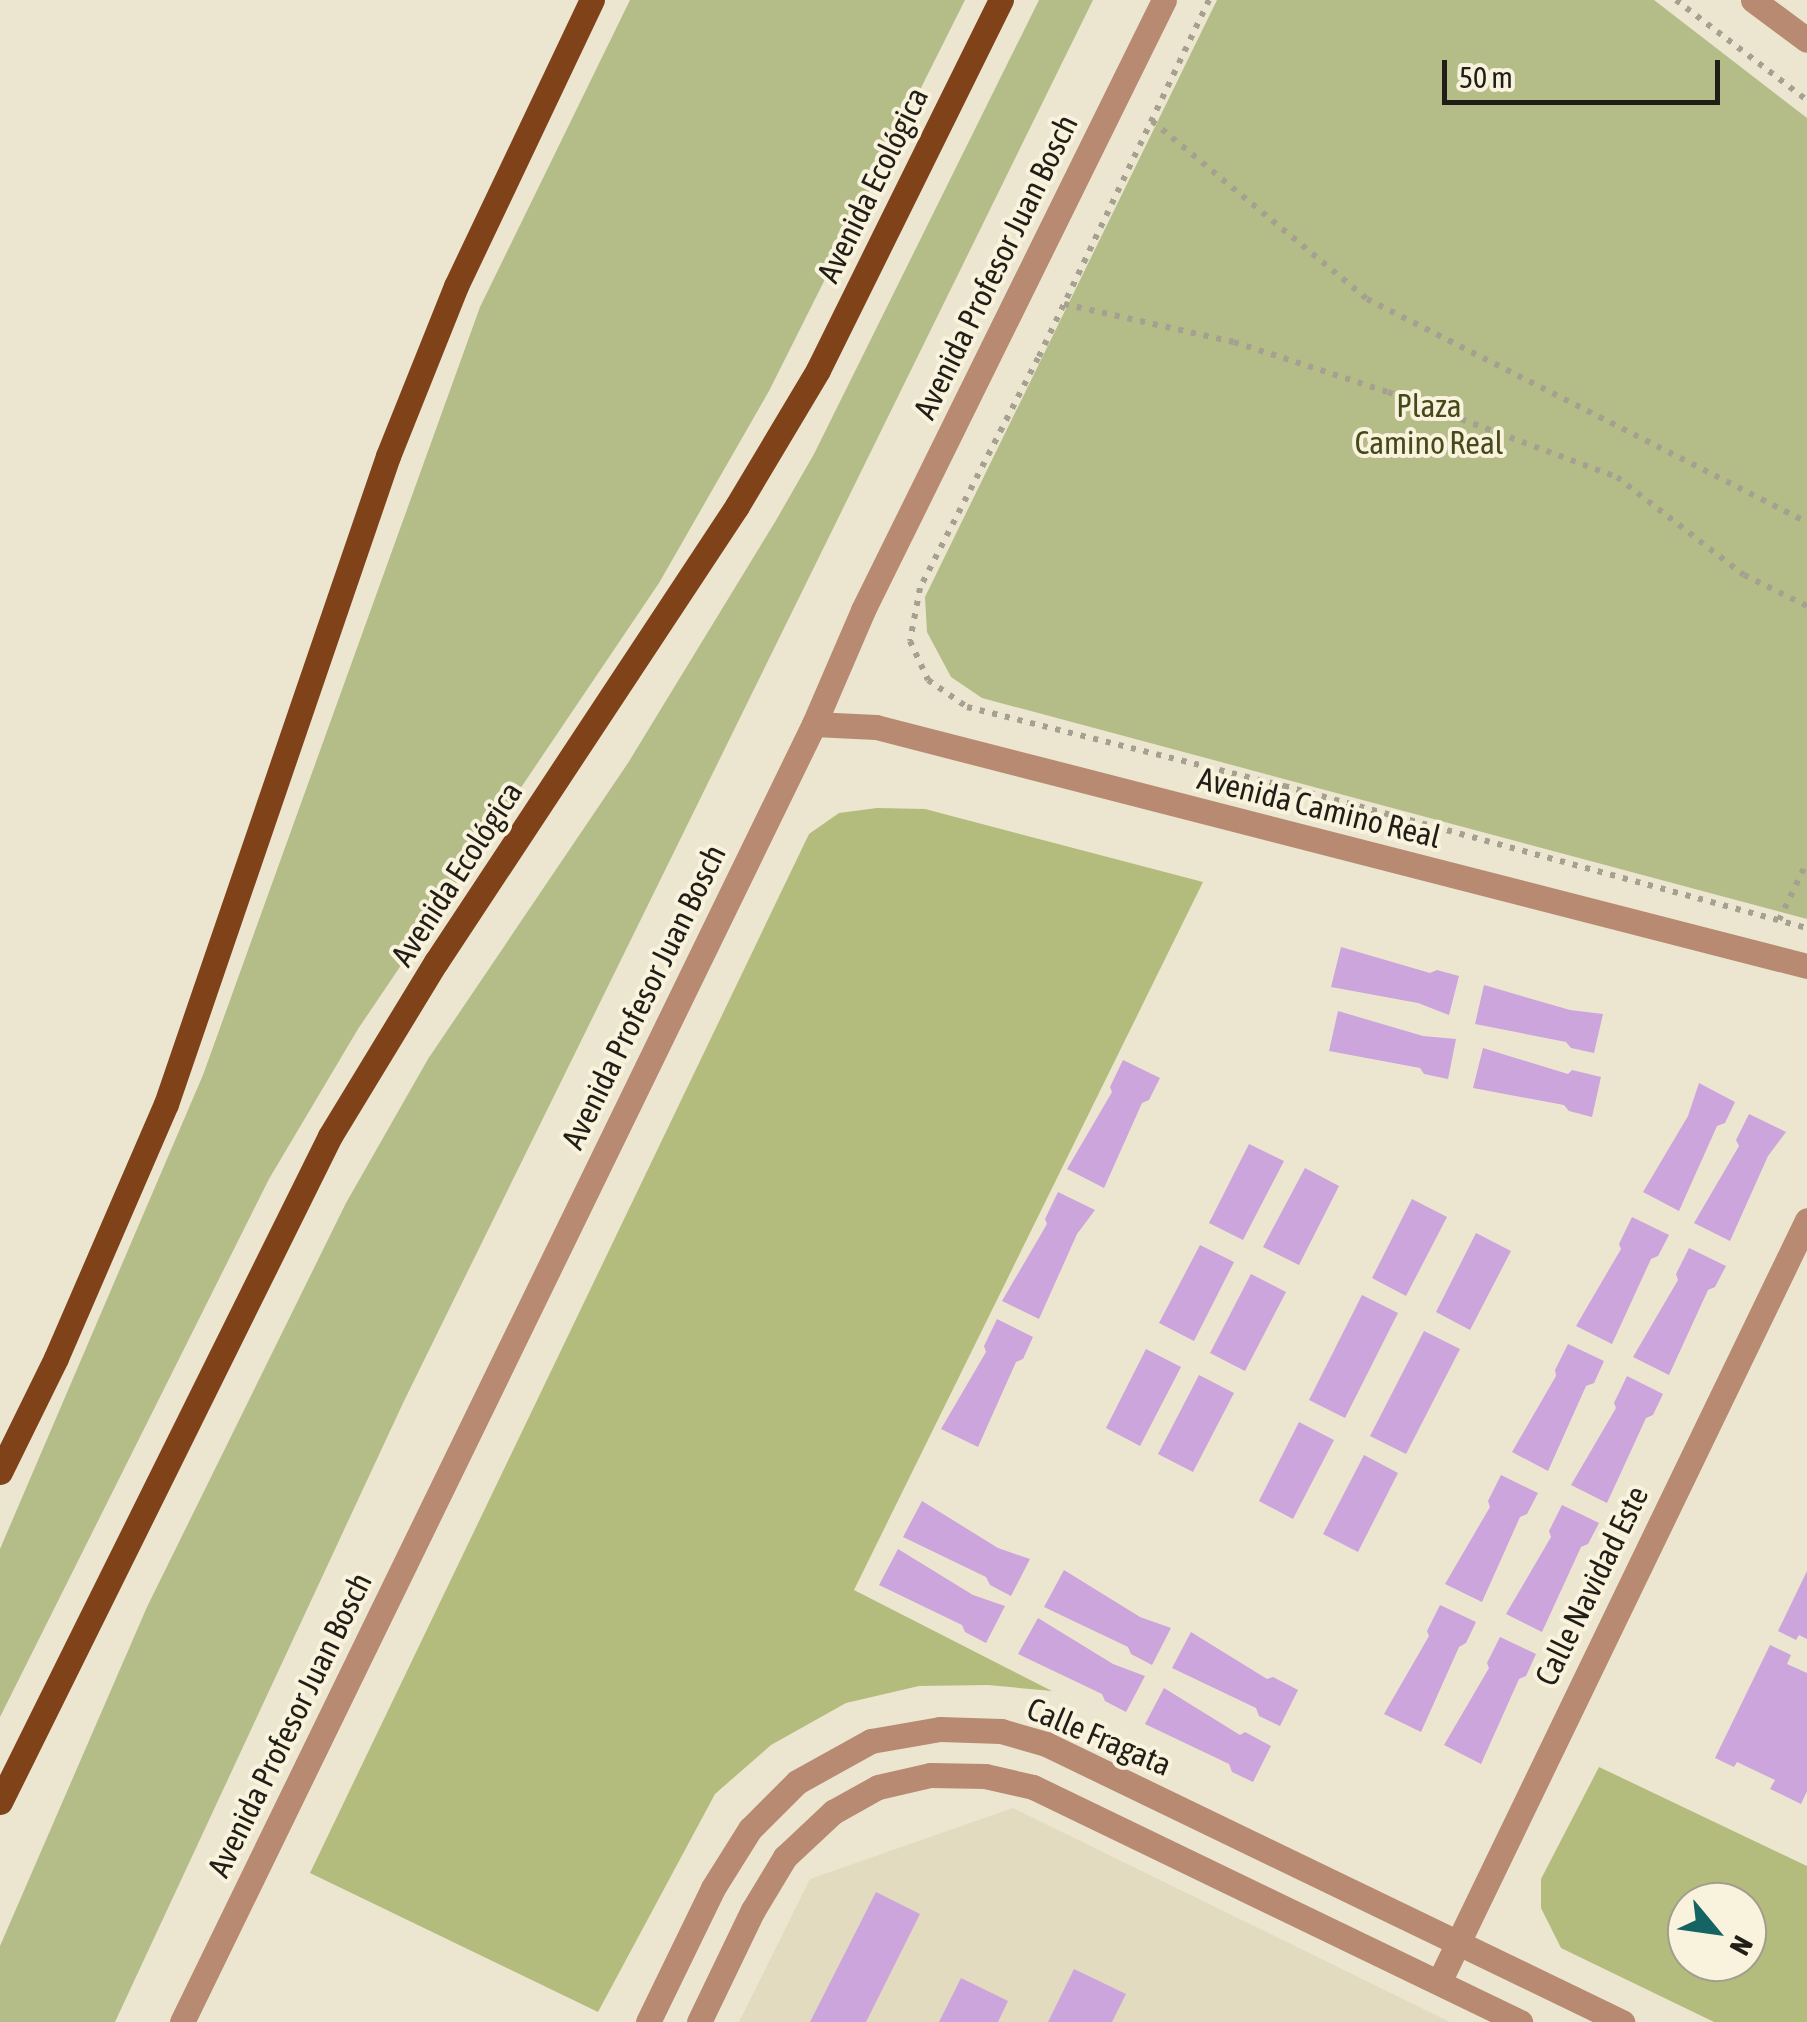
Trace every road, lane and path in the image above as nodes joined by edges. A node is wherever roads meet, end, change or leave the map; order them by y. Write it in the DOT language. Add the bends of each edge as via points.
graph roads {
  1 [pos="592,0"];
  2 [pos="1001,0"];
  3 [pos="1164,0"];
  4 [pos="1210,0"];
  5 [pos="1676,0"];
  6 [pos="1753,0"];
  7 [pos="1807,40"];
  8 [pos="1807,100"];
  9 [pos="1152,121"];
  10 [pos="1064,304"];
  11 [pos="1807,522"];
  12 [pos="1807,606"];
  13 [pos="814,724"];
  14 [pos="1807,862"];
  15 [pos="1779,920"];
  16 [pos="1807,928"];
  17 [pos="1807,966"];
  18 [pos="1807,1220"];
  19 [pos="0,1472"];
  20 [pos="0,1802"];
  21 [pos="1459,1941"];
  22 [pos="1439,1982"];
  23 [pos="182,2022"];
  24 [pos="648,2022"];
  25 [pos="698,2022"];
  26 [pos="1520,2022"];
  27 [pos="1622,2022"];
  1 -- 19 [label="main road" via="449,303 343,583 166,1104"];
  2 -- 20 [label="main road, Avenida Ecológica" via="808,387 330,1136"];
  3 -- 13 [label="street, Avenida Profesor Juan Bosch" via="863,610"];
  4 -- 9 [label="path"];
  5 -- 8 [label="path"];
  6 -- 7 [label="street"];
  9 -- 10 [label="path"];
  9 -- 11 [label="path" via="1367,299"];
  10 -- 12 [label="path" via="1234,342 1617,477 1744,576"];
  10 -- 15 [label="path" via="920,588 910,640 928,680 967,708"];
  13 -- 17 [label="street, Avenida Camino Real" via="876,727"];
  13 -- 23 [label="street, Avenida Profesor Juan Bosch"];
  14 -- 15 [label="path"];
  15 -- 16 [label="path"];
  18 -- 21 [label="street, Calle Navidad Este"];
  21 -- 22 [label="street, Calle Navidad Este"];
  21 -- 24 [label="street, Calle Fragata" via="1046,1744 1001,1731 940,1729 870,1741 796,1782 750,1828"];
  21 -- 27 [label="street, Calle Fragata"];
  22 -- 25 [label="street" via="1032,1788 984,1776 930,1776 878,1787 833,1812 785,1857"];
  22 -- 26 [label="street"];
}
